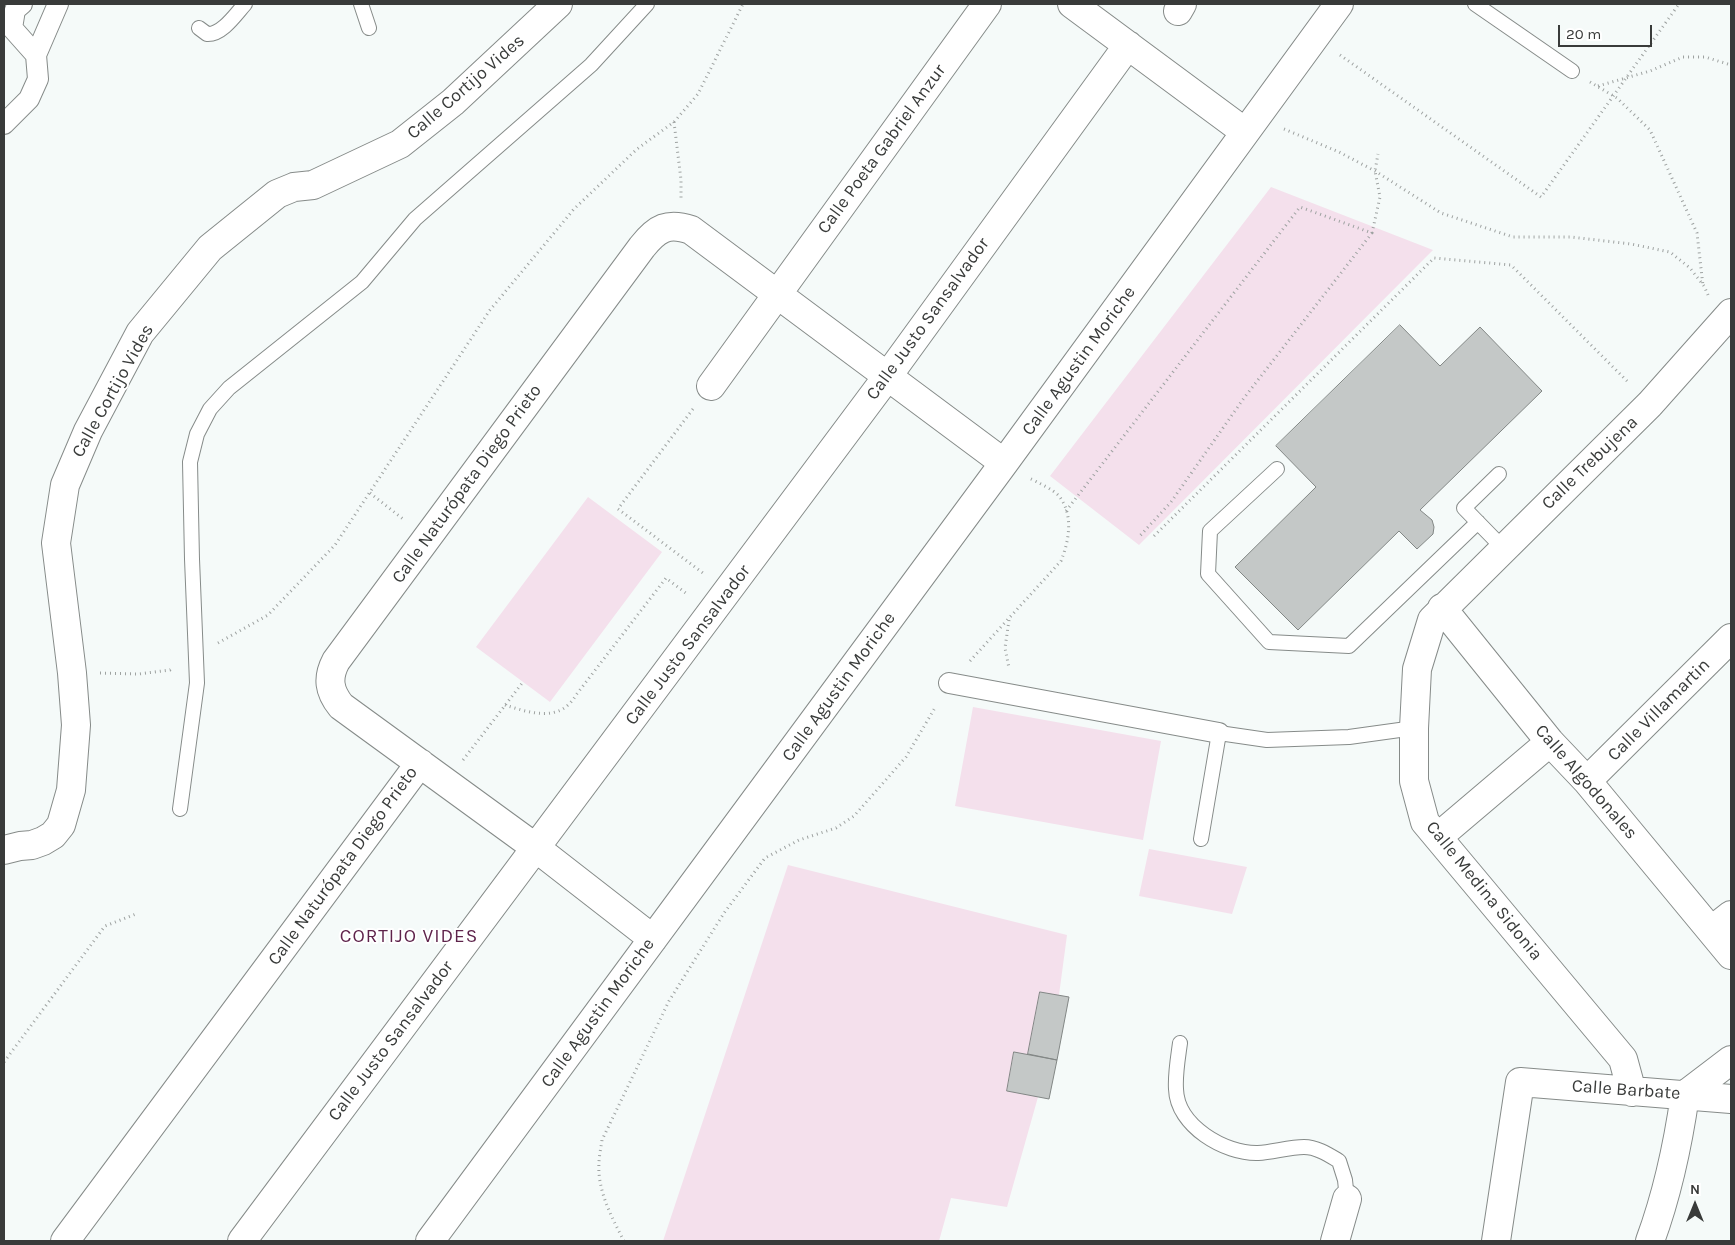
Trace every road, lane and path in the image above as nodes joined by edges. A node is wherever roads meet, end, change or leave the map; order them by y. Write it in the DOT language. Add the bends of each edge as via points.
graph roads {
  1 [pos="22,4"];
  2 [pos="58,4"];
  3 [pos="245,4"];
  4 [pos="361,4"];
  5 [pos="558,4"];
  6 [pos="647,4"];
  7 [pos="743,4"];
  8 [pos="987,4"];
  9 [pos="1072,4"];
  10 [pos="1339,4"];
  11 [pos="1474,4"];
  12 [pos="1679,4"];
  13 [pos="199,28"];
  14 [pos="369,28"];
  15 [pos="6,29"];
  16 [pos="1315,37"];
  17 [pos="1128,45"];
  18 [pos="36,55"];
  19 [pos="1731,65"];
  20 [pos="1572,71"];
  21 [pos="1626,79"];
  22 [pos="1598,86"];
  23 [pos="1613,96"];
  24 [pos="674,122"];
  25 [pos="4,124"];
  26 [pos="1250,125"];
  27 [pos="1378,154"];
  28 [pos="1375,171"];
  29 [pos="690,232"];
  30 [pos="1372,233"];
  31 [pos="1704,286"];
  32 [pos="777,294"];
  33 [pos="1726,319"];
  34 [pos="887,377"];
  35 [pos="711,386"];
  36 [pos="1650,404"];
  37 [pos="1004,463"];
  38 [pos="1277,470"];
  39 [pos="1499,474"];
  40 [pos="370,493"];
  41 [pos="1066,511"];
  42 [pos="1478,522"];
  43 [pos="1154,536"];
  44 [pos="428,538"];
  45 [pos="1138,538"];
  46 [pos="1503,548"];
  47 [pos="728,591"];
  48 [pos="1442,608"];
  49 [pos="712,612"];
  50 [pos="1009,619"];
  51 [pos="1731,638"];
  52 [pos="196,656"];
  53 [pos="72,673"];
  54 [pos="523,682"];
  55 [pos="949,684"];
  56 [pos="1020,696"];
  57 [pos="505,706"];
  58 [pos="1414,728"];
  59 [pos="1219,733"];
  60 [pos="1550,742"];
  61 [pos="420,763"];
  62 [pos="1587,781"];
  63 [pos="446,782"];
  64 [pos="180,809"];
  65 [pos="1438,837"];
  66 [pos="1200,839"];
  67 [pos="536,848"];
  68 [pos="4,850"];
  69 [pos="136,914"];
  70 [pos="1722,923"];
  71 [pos="653,939"];
  72 [pos="1731,955"];
  73 [pos="1180,1043"];
  74 [pos="1731,1060"];
  75 [pos="4,1062"];
  76 [pos="1632,1092"];
  77 [pos="1685,1095"];
  78 [pos="1731,1099"];
  79 [pos="1347,1199"];
  80 [pos="64,1241"];
  81 [pos="242,1241"];
  82 [pos="430,1241"];
  83 [pos="624,1241"];
  84 [pos="1335,1241"];
  85 [pos="1496,1241"];
  86 [pos="1650,1241"];
  1 -- 15 [label="street" via="15,10"];
  2 -- 18 [label="street"];
  3 -- 13 [label="lane" via="215,33 207,34"];
  4 -- 14 [label="lane"];
  5 -- 53 [label="street, Calle Cortijo Vides" via="453,102 400,144 313,185 294,187 276,194 210,248 140,334 88,431 65,485 56,543"];
  6 -- 52 [label="lane" via="592,65 415,219 362,282 229,388 210,409 197,434 190,462"];
  7 -- 24 [label="path" via="698,94"];
  8 -- 32 [label="street, Calle Poeta Gabriel Anzur"];
  9 -- 17 [label="street"];
  10 -- 16 [label="street, Calle Agustin Moriche"];
  11 -- 20 [label="lane"];
  12 -- 21 [label="path"];
  15 -- 18 [label="street"];
  16 -- 23 [label="path" via="1541,197"];
  16 -- 26 [label="street, Calle Agustin Moriche"];
  17 -- 26 [label="street"];
  17 -- 34 [label="street, Calle Justo Sansalvador"];
  18 -- 25 [label="street" via="38,79 29,99"];
  19 -- 21 [label="path" via="1705,57 1683,57"];
  20 -- 22 [label="path"];
  21 -- 22 [label="path"];
  21 -- 23 [label="path"];
  22 -- 23 [label="path"];
  23 -- 31 [label="path" via="1650,130 1697,233"];
  24 -- 29 [label="path"];
  24 -- 40 [label="path" via="637,149 574,210 490,310"];
  26 -- 28 [label="path" via="1331,148"];
  26 -- 37 [label="street, Calle Agustin Moriche"];
  27 -- 28 [label="path"];
  28 -- 30 [label="path" via="1380,197"];
  28 -- 31 [label="path" via="1441,213 1513,237 1571,237 1670,252 1690,268"];
  29 -- 32 [label="street"];
  29 -- 44 [label="street, Calle Naturópata Diego Prieto" via="670,226 659,230 646,242"];
  30 -- 41 [label="path" via="1300,207"];
  30 -- 45 [label="path" via="1244,398 1171,502"];
  31 -- 33 [label="path"];
  32 -- 34 [label="street"];
  32 -- 35 [label="street, Calle Poeta Gabriel Anzur"];
  33 -- 36 [label="street, Calle Trebujena"];
  34 -- 37 [label="street"];
  34 -- 47 [label="street, Calle Justo Sansalvador"];
  35 -- 47 [label="path" via="618,509"];
  36 -- 43 [label="path" via="1511,265 1434,258"];
  36 -- 46 [label="street, Calle Trebujena"];
  37 -- 41 [label="path" via="1059,496"];
  37 -- 71 [label="street, Calle Agustin Moriche"];
  38 -- 42 [label="lane" via="1210,531 1208,574 1269,642 1349,646"];
  39 -- 42 [label="lane" via="1464,508"];
  40 -- 44 [label="path"];
  40 -- 52 [label="path" via="335,545 268,615"];
  41 -- 50 [label="path" via="1069,528 1061,560"];
  42 -- 46 [label="lane"];
  44 -- 61 [label="street, Calle Naturópata Diego Prieto" via="336,661 330,679 330,689 341,706"];
  46 -- 48 [label="street, Calle Trebujena"];
  47 -- 49 [label="street, Calle Justo Sansalvador"];
  48 -- 58 [label="street, Calle Medina Sidonia" via="1432,620 1417,669"];
  48 -- 60 [label="street, Calle Algodonales"];
  49 -- 57 [label="path" via="666,578 564,710 527,712"];
  49 -- 67 [label="street, Calle Justo Sansalvador"];
  50 -- 55 [label="path"];
  50 -- 56 [label="path" via="1005,648 1011,676"];
  51 -- 62 [label="street, Calle Villamartin"];
  52 -- 53 [label="path" via="170,670 139,674"];
  52 -- 64 [label="lane" via="197,683"];
  53 -- 68 [label="street, Calle Cortijo Vides" via="76,725 71,790 61,825 44,841"];
  54 -- 57 [label="path"];
  55 -- 56 [label="street"];
  55 -- 83 [label="path" via="906,757 854,816 836,828 800,840 766,858 724,913 669,1001 602,1140 599,1165 602,1190"];
  56 -- 59 [label="street"];
  57 -- 63 [label="path"];
  58 -- 59 [label="lane" via="1349,737 1267,740"];
  58 -- 65 [label="street, Calle Medina Sidonia" via="1414,781 1425,822"];
  59 -- 66 [label="lane"];
  60 -- 62 [label="street, Calle Algodonales"];
  60 -- 65 [label="street"];
  61 -- 63 [label="street"];
  61 -- 80 [label="street, Calle Naturópata Diego Prieto"];
  62 -- 70 [label="street, Calle Algodonales"];
  63 -- 67 [label="street"];
  65 -- 76 [label="street, Calle Medina Sidonia" via="1623,1059"];
  67 -- 71 [label="street"];
  67 -- 81 [label="street, Calle Justo Sansalvador"];
  69 -- 75 [label="path" via="105,926"];
  70 -- 72 [label="street, Calle Algodonales"];
  71 -- 82 [label="street, Calle Agustin Moriche"];
  73 -- 79 [label="lane" via="1176,1090 1183,1112 1196,1130 1232,1150 1257,1153 1304,1147 1323,1152 1339,1161"];
  74 -- 77 [label="street"];
  76 -- 77 [label="street, Calle Barbate"];
  76 -- 85 [label="street, Calle Barbate" via="1520,1082"];
  77 -- 78 [label="street, Calle Barbate"];
  77 -- 86 [label="street" via="1680,1131"];
  79 -- 84 [label="street"];
}
